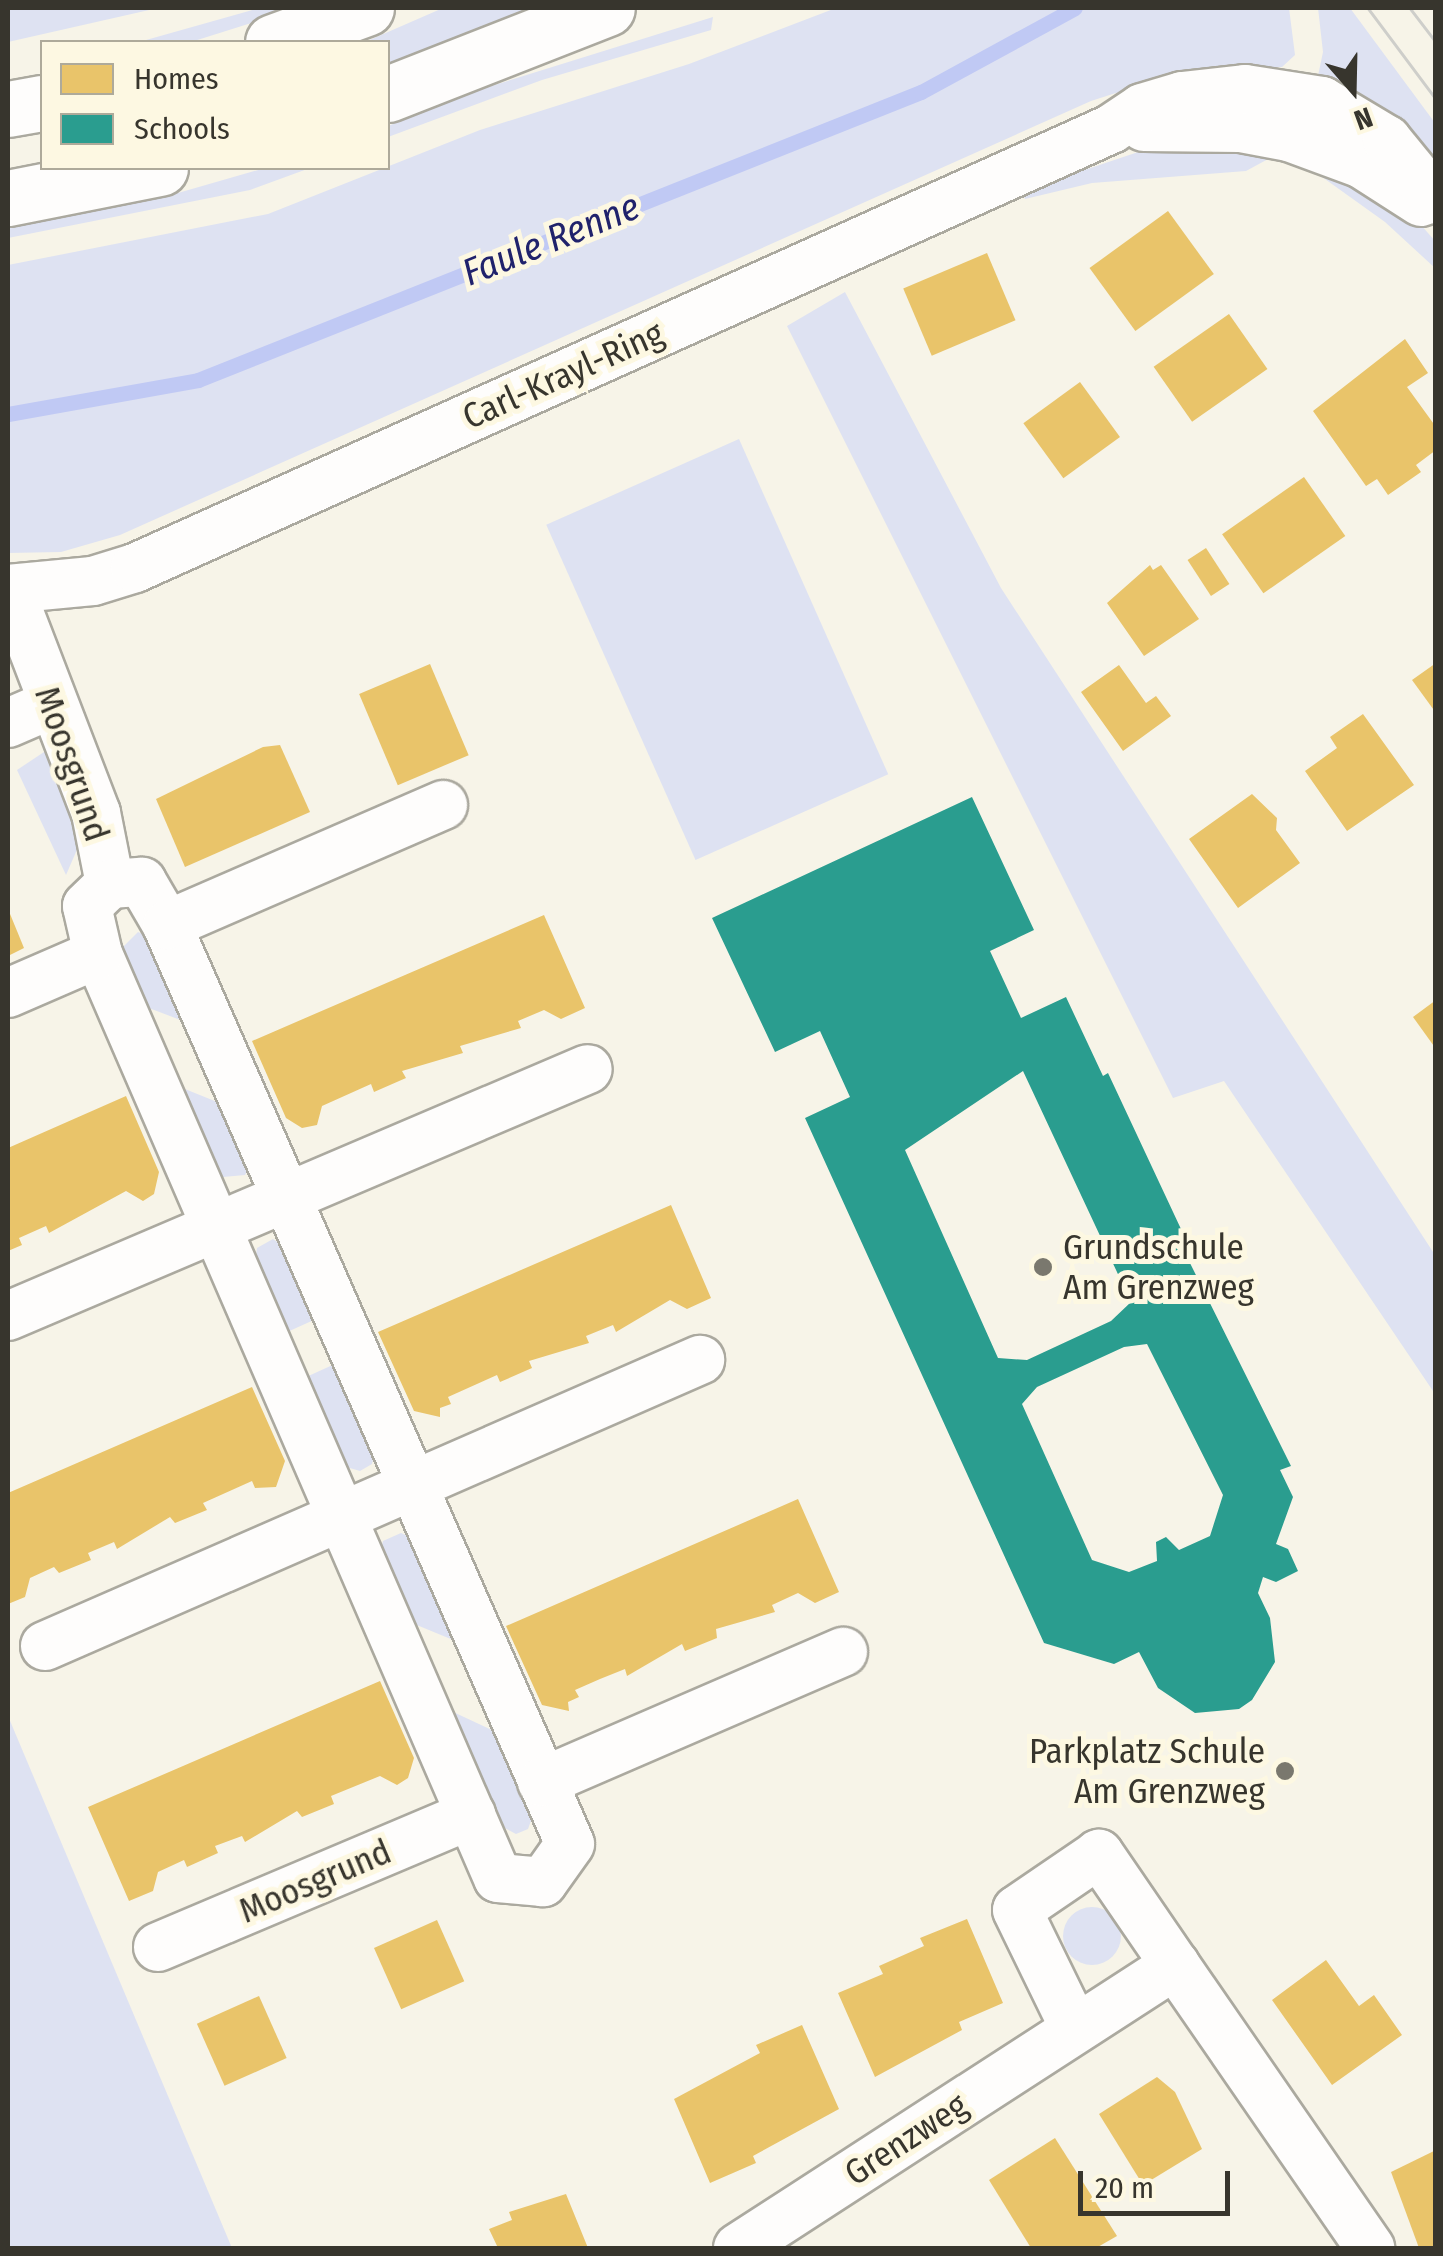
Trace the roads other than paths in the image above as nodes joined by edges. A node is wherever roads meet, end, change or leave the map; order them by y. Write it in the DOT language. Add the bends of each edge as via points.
graph roads {
  1 [pos="366,8"];
  2 [pos="607,8"];
  3 [pos="278,40"];
  4 [pos="390,93"];
  5 [pos="40,104"];
  6 [pos="8,109"];
  7 [pos="1111,130"];
  8 [pos="150,170"];
  9 [pos="8,198"];
  10 [pos="1436,200"];
  11 [pos="1436,210"];
  12 [pos="9,589"];
  13 [pos="52,704"];
  14 [pos="8,723"];
  15 [pos="444,805"];
  16 [pos="110,884"];
  17 [pos="167,925"];
  18 [pos="98,954"];
  19 [pos="8,993"];
  20 [pos="588,1069"];
  21 [pos="286,1198"];
  22 [pos="218,1226"];
  23 [pos="8,1316"];
  24 [pos="700,1360"];
  25 [pos="413,1486"];
  26 [pos="346,1516"];
  27 [pos="45,1646"];
  28 [pos="844,1652"];
  29 [pos="542,1782"];
  30 [pos="471,1815"];
  31 [pos="158,1946"];
  32 [pos="1175,1965"];
  33 [pos="1075,2029"];
  34 [pos="738,2248"];
  35 [pos="1370,2248"];
  1 -- 3 [label="main road"];
  2 -- 4 [label="main road"];
  5 -- 6 [label="main road"];
  7 -- 10 [label="street, Carl-Krayl-Ring" via="1142,108 1182,96 1245,89 1300,94 1387,140"];
  7 -- 11 [label="street, Carl-Krayl-Ring" via="1240,128 1289,137 1362,164"];
  7 -- 12 [label="street, Carl-Krayl-Ring" via="135,568 93,581"];
  8 -- 9 [label="main road"];
  12 -- 13 [label="street, Moosgrund"];
  13 -- 14 [label="street"];
  13 -- 16 [label="street, Moosgrund" via="96,813"];
  15 -- 17 [label="street"];
  16 -- 17 [label="street, Moosgrund" via="142,882"];
  16 -- 18 [label="street, Moosgrund" via="87,906"];
  17 -- 21 [label="street, Moosgrund"];
  18 -- 19 [label="street"];
  18 -- 22 [label="street, Moosgrund"];
  20 -- 21 [label="street"];
  21 -- 22 [label="street"];
  21 -- 25 [label="street, Moosgrund"];
  22 -- 23 [label="street"];
  22 -- 26 [label="street, Moosgrund"];
  24 -- 25 [label="street"];
  25 -- 26 [label="street"];
  25 -- 29 [label="street, Moosgrund"];
  26 -- 27 [label="street"];
  26 -- 30 [label="street, Moosgrund"];
  28 -- 29 [label="street"];
  29 -- 30 [label="street, Moosgrund" via="570,1844 543,1882 498,1878"];
  30 -- 31 [label="street, Moosgrund"];
  32 -- 33 [label="street, Grenzweg"];
  32 -- 33 [label="street" via="1099,1854 1016,1910"];
  32 -- 35 [label="street"];
  33 -- 34 [label="street, Grenzweg"];
}
